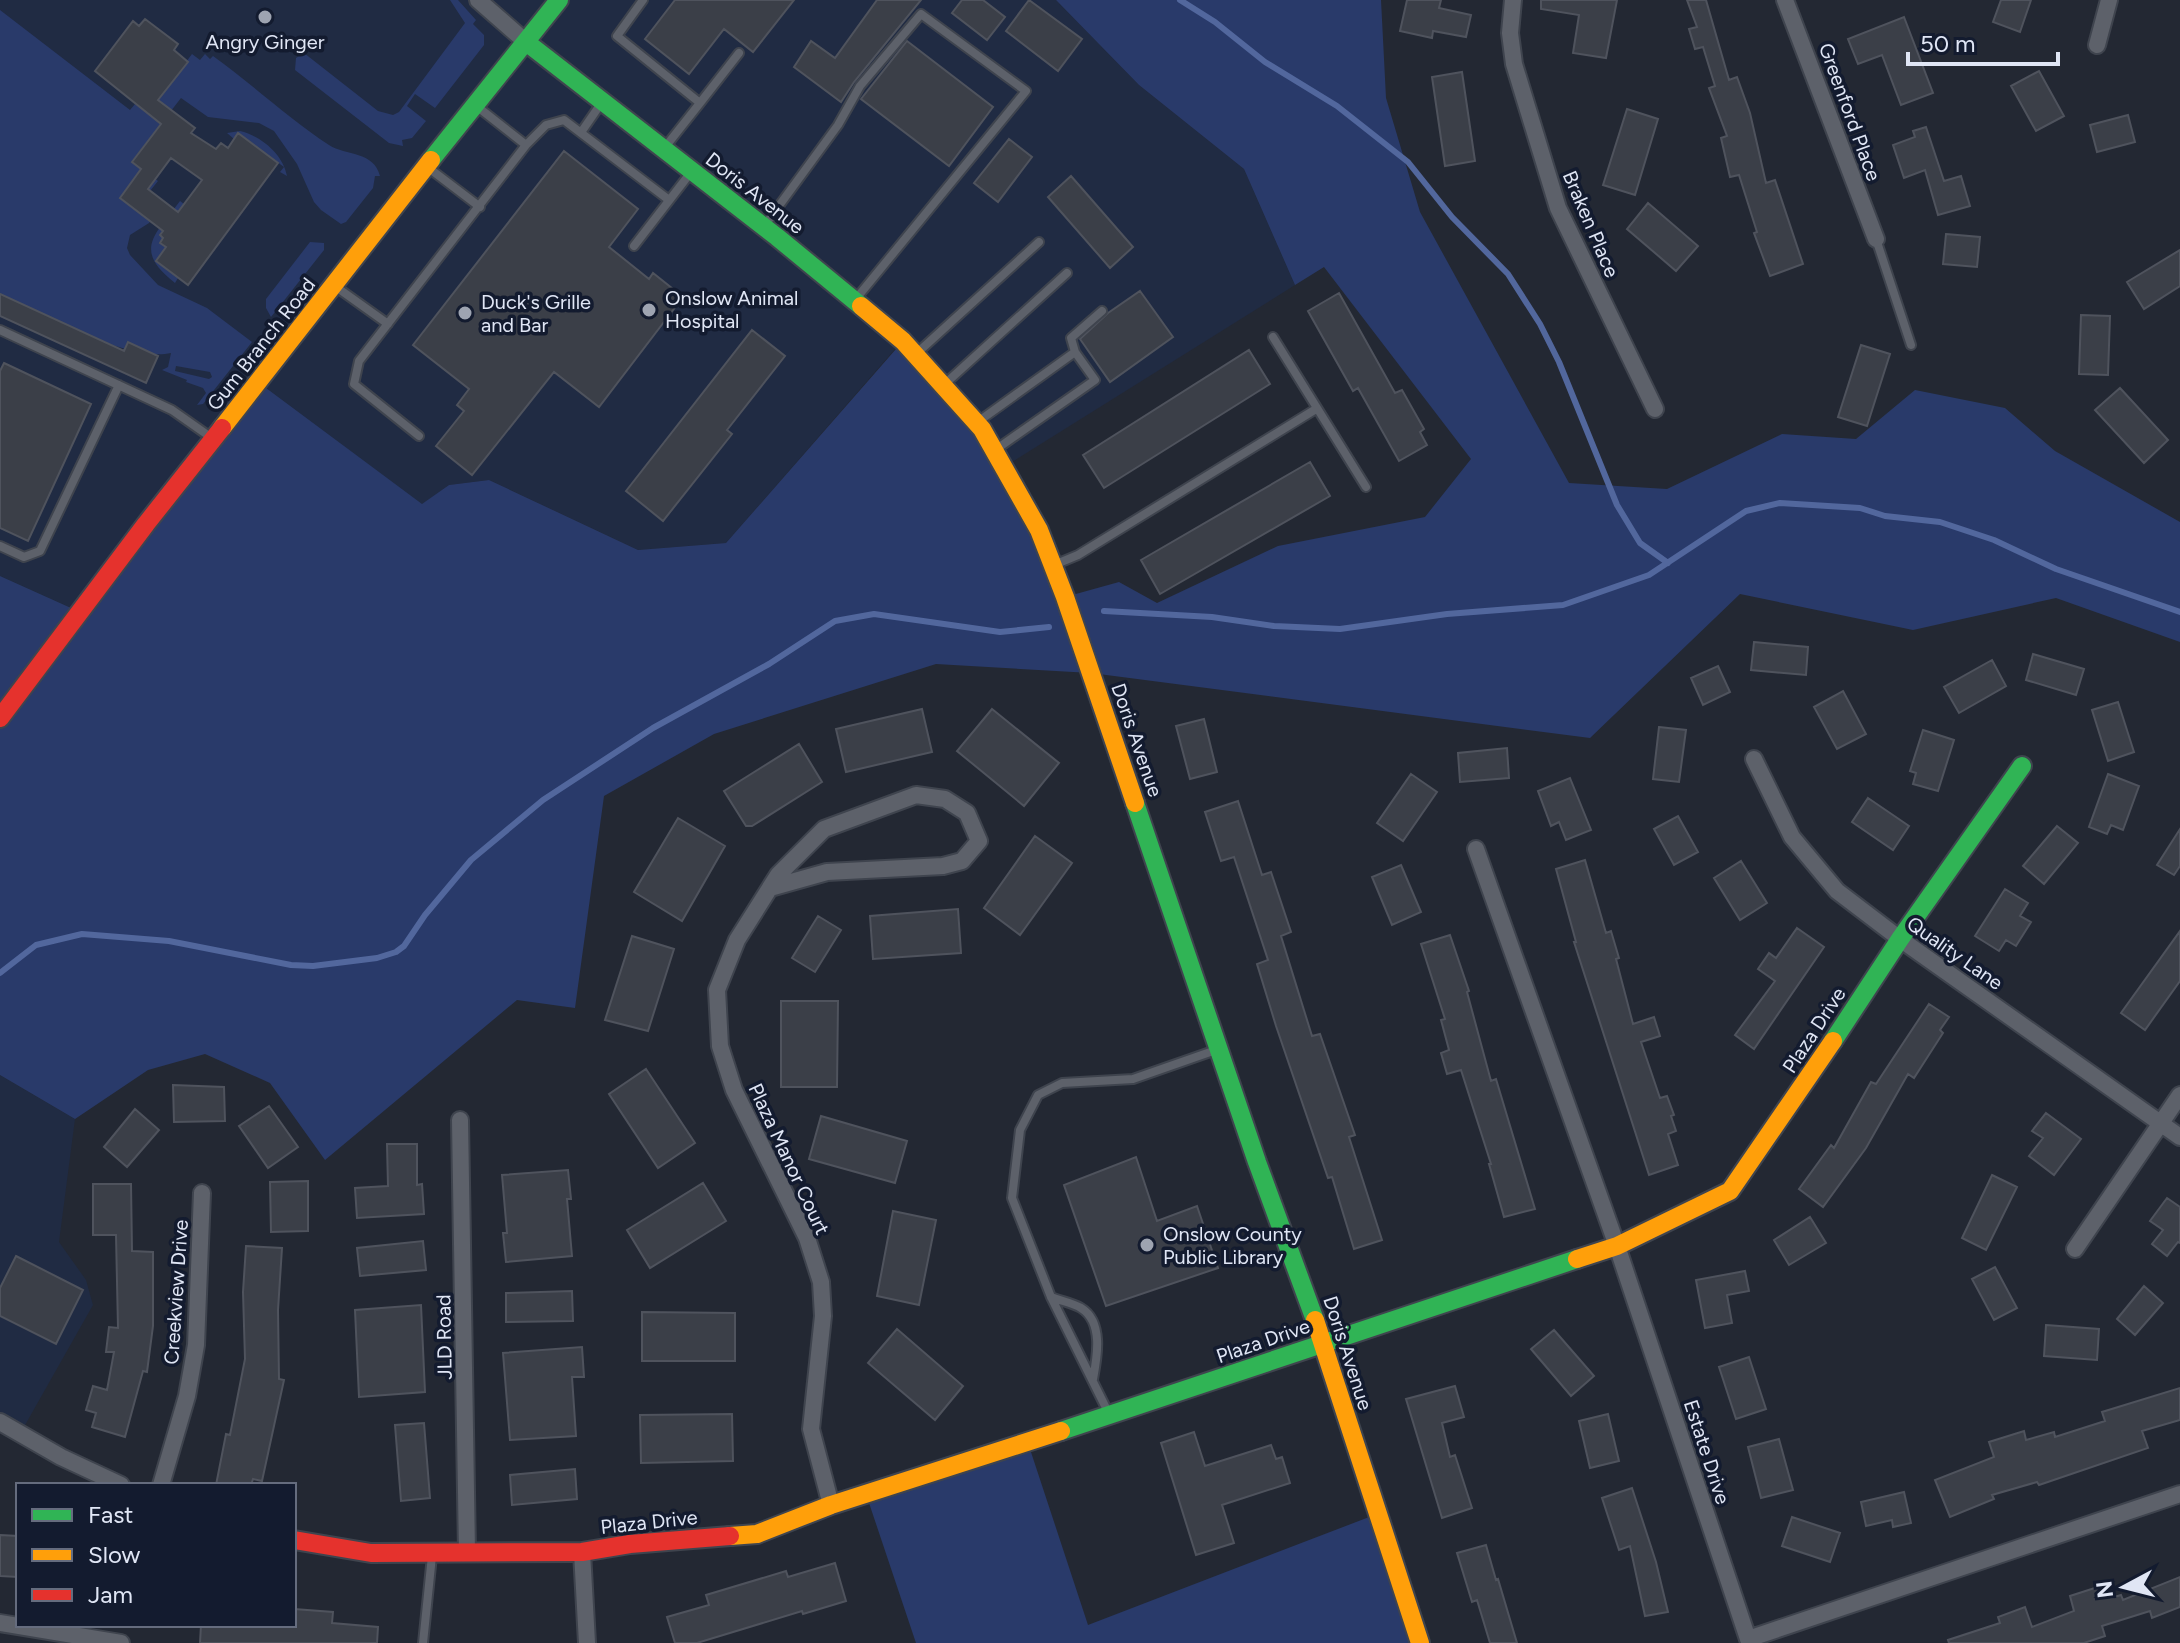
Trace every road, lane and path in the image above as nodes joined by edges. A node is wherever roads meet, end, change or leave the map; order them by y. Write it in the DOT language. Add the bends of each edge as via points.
graph roads {
  1 [pos="478,0"];
  2 [pos="559,0"];
  3 [pos="643,0"];
  4 [pos="1513,0"];
  5 [pos="1785,0"];
  6 [pos="2109,0"];
  7 [pos="526,42"];
  8 [pos="2097,45"];
  9 [pos="739,53"];
  10 [pos="603,101"];
  11 [pos="700,103"];
  12 [pos="475,106"];
  13 [pos="582,131"];
  14 [pos="526,145"];
  15 [pos="664,149"];
  16 [pos="426,166"];
  17 [pos="691,172"];
  18 [pos="669,200"];
  19 [pos="480,207"];
  20 [pos="763,227"];
  21 [pos="1876,239"];
  22 [pos="1039,242"];
  23 [pos="634,246"];
  24 [pos="1067,273"];
  25 [pos="335,286"];
  26 [pos="855,301"];
  27 [pos="1102,311"];
  28 [pos="388,324"];
  29 [pos="0,330"];
  30 [pos="1273,337"];
  31 [pos="1911,345"];
  32 [pos="1075,352"];
  33 [pos="916,354"];
  34 [pos="119,385"];
  35 [pos="943,385"];
  36 [pos="1316,409"];
  37 [pos="1655,409"];
  38 [pos="976,423"];
  39 [pos="419,436"];
  40 [pos="213,439"];
  41 [pos="994,451"];
  42 [pos="1366,487"];
  43 [pos="0,546"];
  44 [pos="1054,566"];
  45 [pos="0,718"];
  46 [pos="1754,759"];
  47 [pos="2022,766"];
  48 [pos="1476,849"];
  49 [pos="770,888"];
  50 [pos="1900,939"];
  51 [pos="1219,1049"];
  52 [pos="2180,1095"];
  53 [pos="460,1120"];
  54 [pos="2159,1123"];
  55 [pos="2180,1137"];
  56 [pos="202,1193"];
  57 [pos="1617,1246"];
  58 [pos="2075,1249"];
  59 [pos="1051,1297"];
  60 [pos="1324,1344"];
  61 [pos="1093,1380"];
  62 [pos="1110,1414"];
  63 [pos="0,1422"];
  64 [pos="117,1483"];
  65 [pos="162,1483"];
  66 [pos="2180,1494"];
  67 [pos="831,1505"];
  68 [pos="296,1540"];
  69 [pos="582,1552"];
  70 [pos="432,1553"];
  71 [pos="467,1553"];
  72 [pos="24,1627"];
  73 [pos="121,1643"];
  74 [pos="423,1643"];
  75 [pos="587,1643"];
  76 [pos="1420,1643"];
  1 -- 7 [label="street"];
  2 -- 7 [label="street, Gum Branch Road"];
  3 -- 11 [label="lane" via="617,36"];
  4 -- 37 [label="street, Braken Place" via="1514,64 1558,208"];
  5 -- 21 [label="street, Greenford Place"];
  6 -- 8 [label="street"];
  7 -- 10 [label="street, Doris Avenue"];
  7 -- 12 [label="street, Gum Branch Road"];
  9 -- 11 [label="lane"];
  10 -- 13 [label="lane"];
  10 -- 15 [label="street, Doris Avenue"];
  11 -- 15 [label="lane"];
  12 -- 14 [label="lane"];
  12 -- 16 [label="street, Gum Branch Road"];
  13 -- 14 [label="lane" via="564,120 546,125"];
  13 -- 18 [label="lane"];
  14 -- 19 [label="lane"];
  15 -- 17 [label="street, Doris Avenue"];
  16 -- 19 [label="lane"];
  16 -- 25 [label="street, Gum Branch Road"];
  17 -- 18 [label="lane"];
  17 -- 20 [label="street, Doris Avenue"];
  18 -- 23 [label="lane"];
  19 -- 28 [label="lane"];
  20 -- 26 [label="street, Doris Avenue"];
  20 -- 26 [label="lane" via="860,86 921,14 1026,91"];
  21 -- 31 [label="lane"];
  22 -- 33 [label="lane"];
  24 -- 35 [label="lane"];
  25 -- 28 [label="lane"];
  25 -- 40 [label="street, Gum Branch Road"];
  26 -- 33 [label="street, Doris Avenue"];
  27 -- 32 [label="lane" via="1071,338"];
  28 -- 39 [label="lane" via="359,361 354,384"];
  29 -- 34 [label="lane"];
  30 -- 36 [label="lane"];
  32 -- 38 [label="lane"];
  32 -- 41 [label="lane" via="1095,380"];
  33 -- 35 [label="street, Doris Avenue"];
  34 -- 40 [label="lane" via="172,410"];
  34 -- 43 [label="lane" via="40,551 24,557"];
  35 -- 38 [label="street, Doris Avenue"];
  36 -- 42 [label="lane"];
  36 -- 44 [label="lane"];
  38 -- 41 [label="street, Doris Avenue"];
  40 -- 45 [label="street, Gum Branch Road"];
  41 -- 44 [label="street, Doris Avenue"];
  44 -- 51 [label="street, Doris Avenue"];
  46 -- 50 [label="street, Quality Lane" via="1792,837 1837,891"];
  47 -- 50 [label="street, Plaza Drive"];
  48 -- 57 [label="street, Estate Drive"];
  49 -- 49 [label="street, Plaza Manor Court" via="824,829 916,795 945,799 967,813 979,841 962,861 943,866 827,872"];
  49 -- 67 [label="street, Plaza Manor Court" via="737,940 717,990 720,1046 734,1090 807,1238 821,1282 823,1316 811,1429"];
  50 -- 54 [label="street, Quality Lane"];
  50 -- 57 [label="street, Plaza Drive" via="1730,1191"];
  51 -- 59 [label="lane" via="1133,1079 1062,1083 1038,1095 1020,1130 1012,1198"];
  51 -- 60 [label="street, Doris Avenue"];
  52 -- 54 [label="street"];
  53 -- 71 [label="street, JLD Road"];
  54 -- 55 [label="street, Quality Lane"];
  54 -- 58 [label="street"];
  56 -- 65 [label="street, Creekview Drive" via="196,1345"];
  57 -- 60 [label="street, Plaza Drive"];
  57 -- 66 [label="street, Estate Drive" via="1748,1639"];
  59 -- 61 [label="lane"];
  59 -- 61 [label="lane" via="1083,1309 1091,1319 1098,1351"];
  60 -- 62 [label="street, Plaza Drive"];
  60 -- 76 [label="street, Doris Avenue"];
  61 -- 62 [label="lane"];
  62 -- 67 [label="street, Plaza Drive"];
  63 -- 64 [label="street"];
  67 -- 69 [label="street, Plaza Drive" via="757,1534"];
  68 -- 70 [label="street, Plaza Drive" via="371,1553"];
  69 -- 71 [label="street, Plaza Drive"];
  69 -- 75 [label="street"];
  70 -- 71 [label="street, Plaza Drive"];
  70 -- 74 [label="lane"];
  72 -- 73 [label="street"];
}
